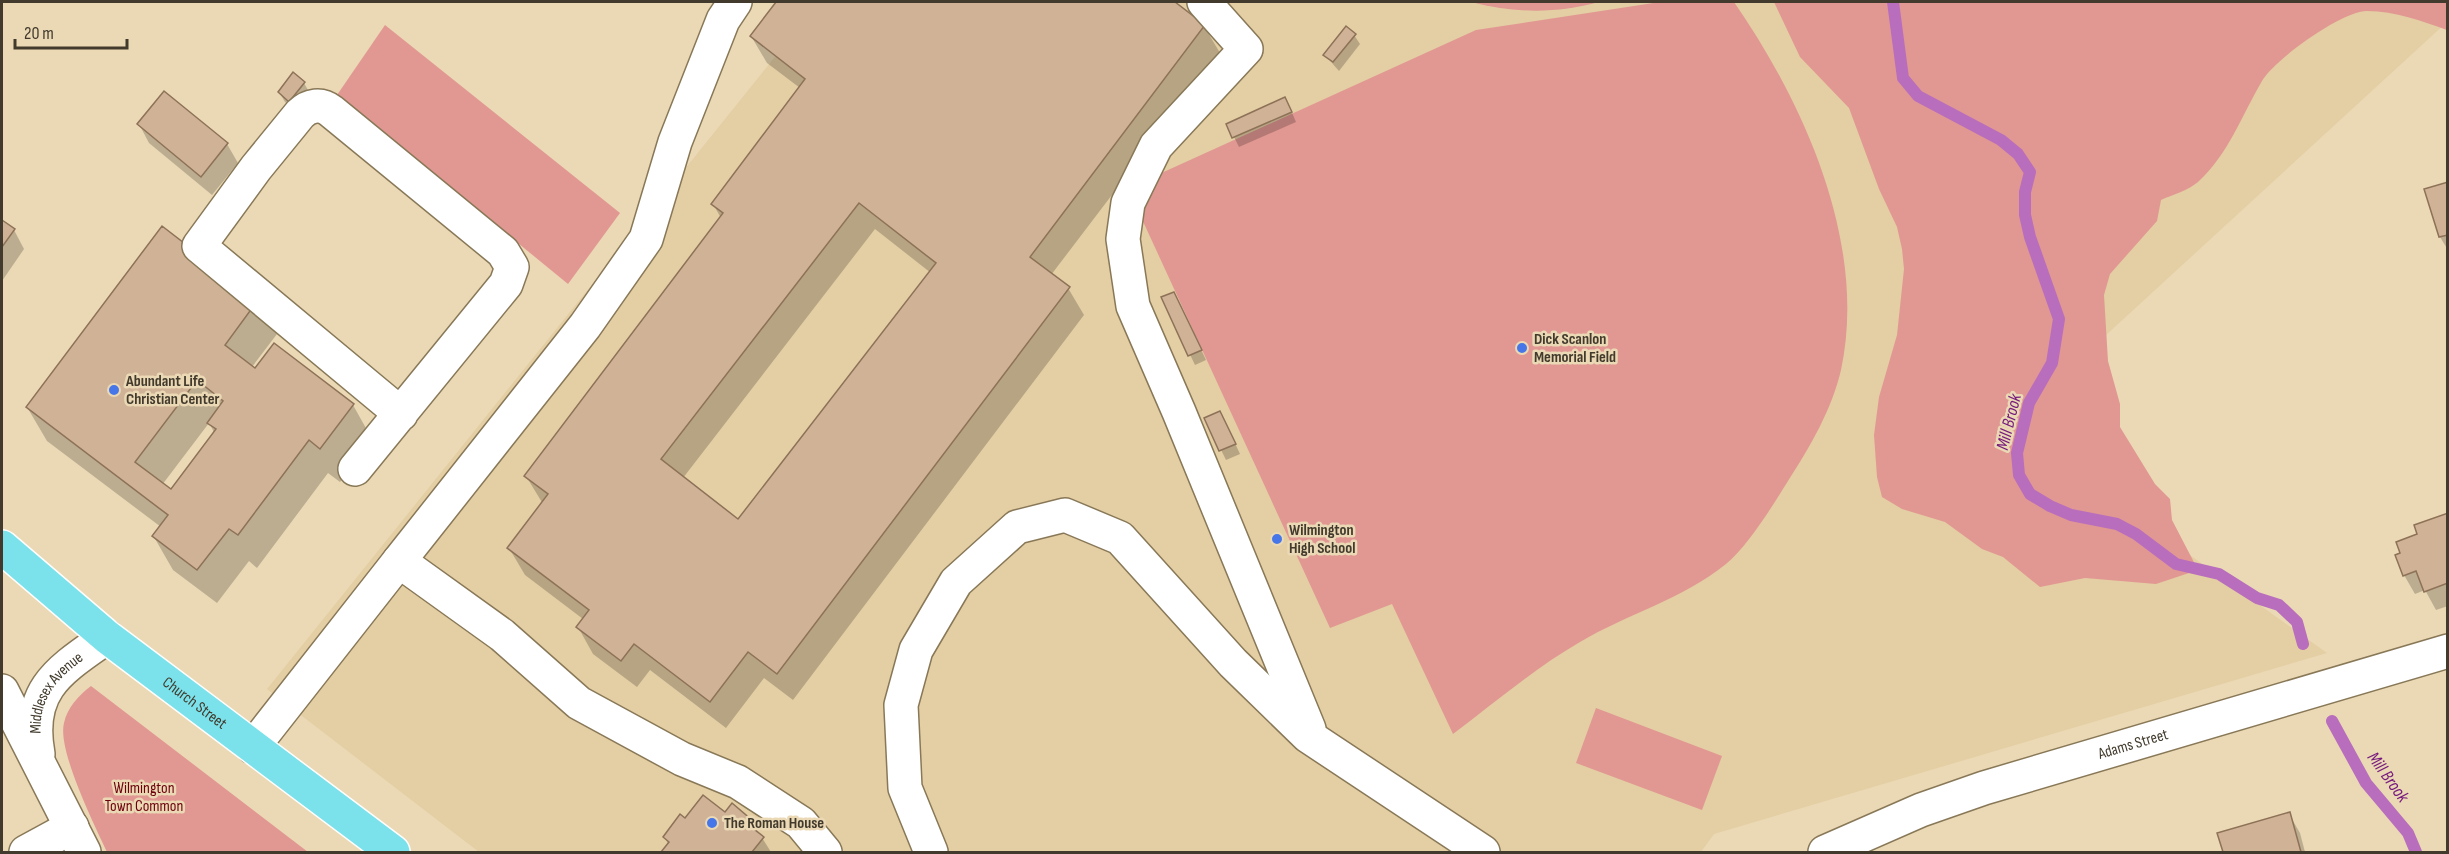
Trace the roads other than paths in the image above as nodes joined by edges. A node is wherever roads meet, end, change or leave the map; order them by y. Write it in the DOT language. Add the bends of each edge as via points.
graph roads {
  1 [pos="735,2"];
  2 [pos="1204,2"];
  3 [pos="401,414"];
  4 [pos="355,469"];
  5 [pos="2,547"];
  6 [pos="399,561"];
  7 [pos="107,637"];
  8 [pos="2448,651"];
  9 [pos="2,691"];
  10 [pos="1313,740"];
  11 [pos="253,747"];
  12 [pos="41,767"];
  13 [pos="78,840"];
  14 [pos="1479,851"];
  15 [pos="26,852"];
  16 [pos="393,852"];
  17 [pos="825,852"];
  18 [pos="931,852"];
  19 [pos="1825,852"];
  1 -- 6 [label="street" via="723,20 675,141 646,239 585,326"];
  2 -- 10 [label="street" via="1246,49 1156,146 1128,203 1123,239 1133,306"];
  3 -- 3 [label="street" via="506,284 512,273 510,261 327,108 315,106 300,114 199,246"];
  3 -- 4 [label="street"];
  5 -- 7 [label="main road, Church Street"];
  6 -- 11 [label="street"];
  6 -- 17 [label="street" via="502,635 579,703 682,759 738,782 801,823"];
  7 -- 11 [label="main road, Church Street"];
  7 -- 12 [label="street, Middlesex Avenue" via="64,666 45,689 36,716"];
  8 -- 19 [label="street, Adams Street" via="1984,788 1921,810"];
  9 -- 12 [label="street, Middlesex Avenue"];
  10 -- 14 [label="street"];
  10 -- 18 [label="street" via="1233,663 1119,538 1065,515 1017,527 956,582 916,650 901,705 905,788"];
  11 -- 16 [label="main road, Church Street"];
  12 -- 13 [label="street, Middlesex Avenue"];
  13 -- 15 [label="street"];
}
